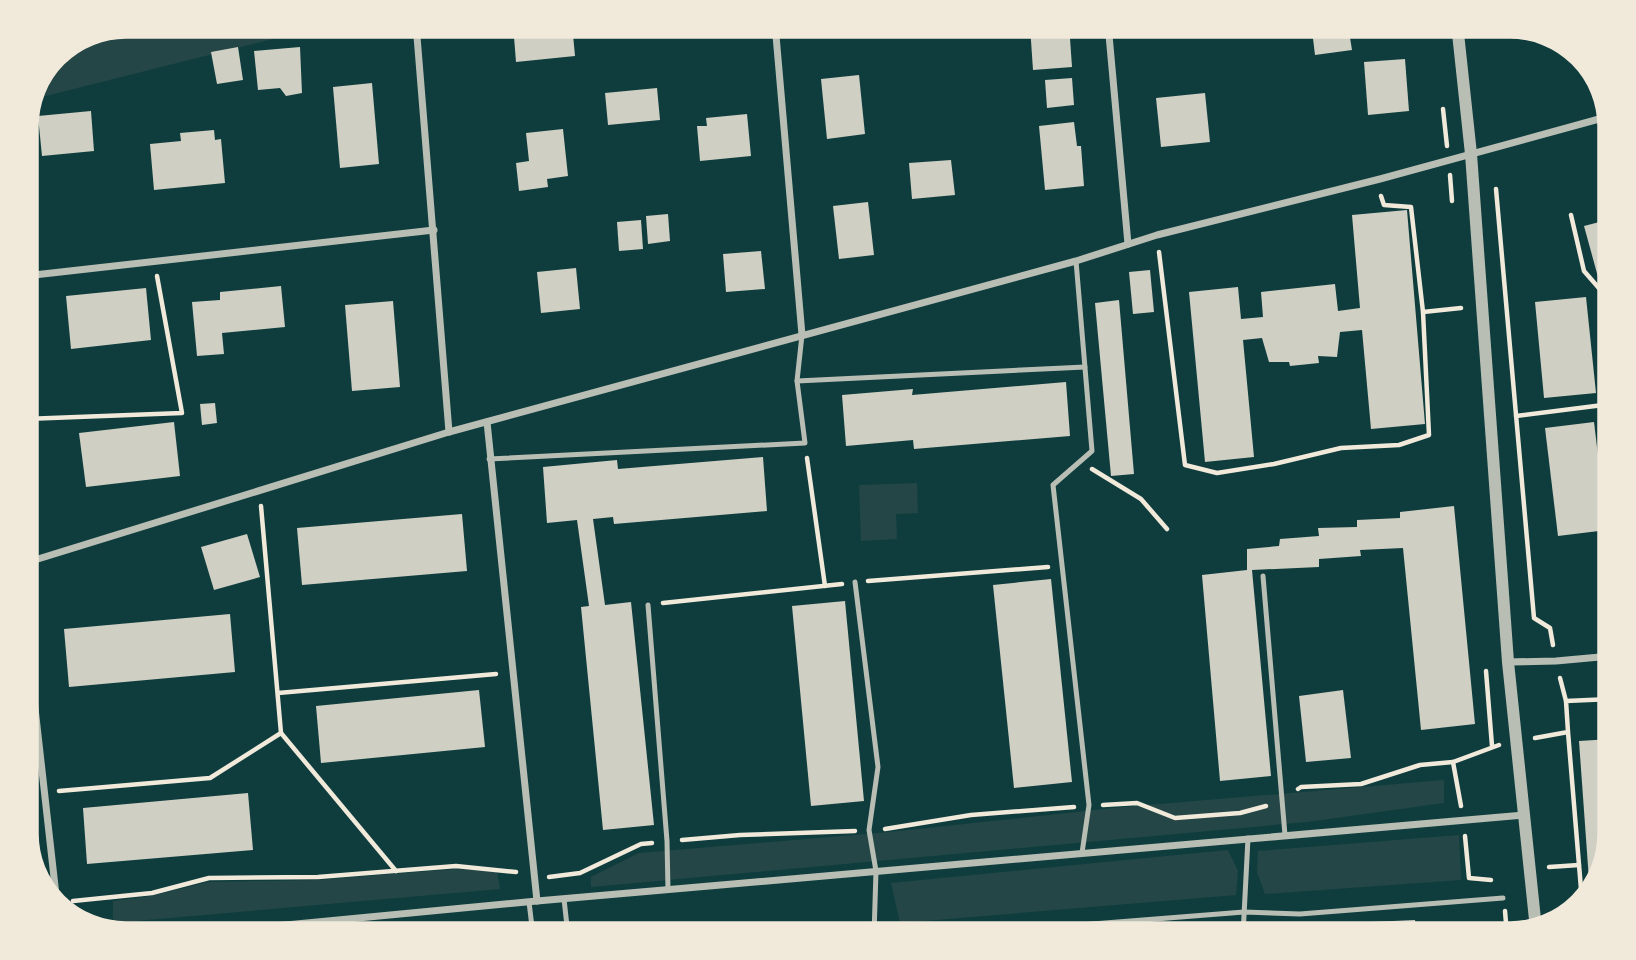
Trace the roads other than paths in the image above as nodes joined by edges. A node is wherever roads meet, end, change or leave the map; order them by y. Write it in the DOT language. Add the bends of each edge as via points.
graph roads {
  1 [pos="417,37"];
  2 [pos="776,37"];
  3 [pos="1109,37"];
  4 [pos="1458,37"];
  5 [pos="1599,119"];
  6 [pos="1471,154"];
  7 [pos="434,230"];
  8 [pos="1128,243"];
  9 [pos="1076,261"];
  10 [pos="37,275"];
  11 [pos="802,335"];
  12 [pos="1085,367"];
  13 [pos="797,381"];
  14 [pos="486,422"];
  15 [pos="449,432"];
  16 [pos="489,459"];
  17 [pos="37,559"];
  18 [pos="1263,576"];
  19 [pos="855,582"];
  20 [pos="648,605"];
  21 [pos="1599,657"];
  22 [pos="1508,662"];
  23 [pos="37,728"];
  24 [pos="1524,815"];
  25 [pos="1285,835"];
  26 [pos="1248,838"];
  27 [pos="1082,853"];
  28 [pos="876,871"];
  29 [pos="55,888"];
  30 [pos="668,890"];
  31 [pos="1503,898"];
  32 [pos="564,899"];
  33 [pos="533,902"];
  34 [pos="1244,912"];
  35 [pos="1535,920"];
  36 [pos="316,923"];
  37 [pos="533,923"];
  38 [pos="567,923"];
  39 [pos="874,923"];
  40 [pos="1110,923"];
  41 [pos="1244,923"];
  1 -- 7 [label="street"];
  2 -- 11 [label="street"];
  3 -- 8 [label="street"];
  4 -- 6 [label="street"];
  5 -- 6 [label="street"];
  6 -- 8 [label="street"];
  6 -- 22 [label="street"];
  7 -- 10 [label="street"];
  7 -- 15 [label="street"];
  8 -- 9 [label="street"];
  9 -- 11 [label="street"];
  9 -- 12 [label="lane"];
  11 -- 13 [label="lane"];
  11 -- 14 [label="street"];
  12 -- 13 [label="lane"];
  12 -- 27 [label="lane" via="1092,451 1054,485 1089,805"];
  13 -- 16 [label="lane" via="805,443"];
  14 -- 15 [label="street"];
  14 -- 16 [label="street"];
  15 -- 17 [label="street"];
  16 -- 33 [label="street"];
  18 -- 25 [label="lane"];
  19 -- 28 [label="lane" via="877,767 869,830"];
  20 -- 30 [label="lane"];
  21 -- 22 [label="street"];
  22 -- 24 [label="street"];
  23 -- 29 [label="street"];
  24 -- 25 [label="street"];
  24 -- 35 [label="street"];
  25 -- 26 [label="street"];
  26 -- 27 [label="street"];
  26 -- 34 [label="lane"];
  27 -- 28 [label="street"];
  28 -- 30 [label="street"];
  28 -- 39 [label="lane"];
  30 -- 32 [label="street"];
  31 -- 34 [label="lane" via="1300,914"];
  32 -- 33 [label="street"];
  32 -- 38 [label="lane"];
  33 -- 36 [label="street"];
  33 -- 37 [label="lane"];
  34 -- 40 [label="lane"];
  34 -- 41 [label="lane"];
}
